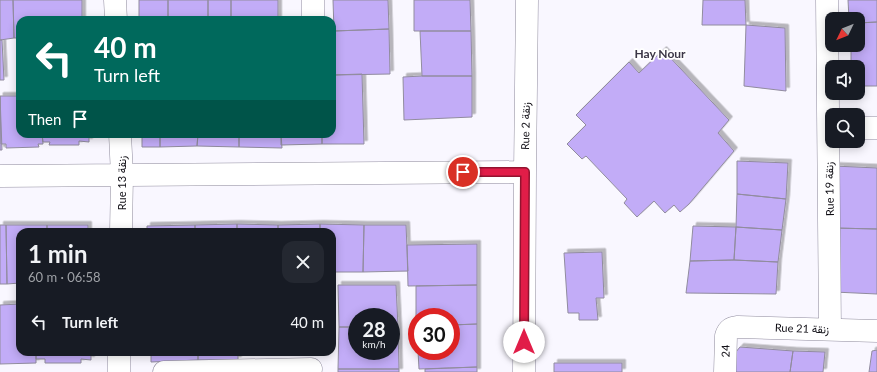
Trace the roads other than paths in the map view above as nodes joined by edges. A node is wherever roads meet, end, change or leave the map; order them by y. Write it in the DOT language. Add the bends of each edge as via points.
graph roads {
  1 [pos="115,0"];
  2 [pos="313,0"];
  3 [pos="527,0"];
  4 [pos="826,0"];
  5 [pos="116,16"];
  6 [pos="313,16"];
  7 [pos="829,108"];
  8 [pos="865,128"];
  9 [pos="877,128"];
  10 [pos="120,138"];
  11 [pos="830,148"];
  12 [pos="525,172"];
  13 [pos="122,175"];
  14 [pos="0,176"];
  15 [pos="121,228"];
  16 [pos="830,329"];
  17 [pos="728,331"];
  18 [pos="877,331"];
  19 [pos="119,356"];
  20 [pos="311,364"];
  21 [pos="119,372"];
  22 [pos="164,372"];
  23 [pos="524,372"];
  24 [pos="725,372"];
  1 -- 5 [label="street"];
  2 -- 6 [label="street"];
  3 -- 12 [label="street, Rue 2 زنقة"];
  4 -- 7 [label="street, Rue 19 زنقة"];
  8 -- 9 [label="street"];
  10 -- 13 [label="street, Rue 13 زنقة"];
  11 -- 16 [label="street, Rue 19 زنقة"];
  12 -- 13 [label="street"];
  12 -- 23 [label="street, Rue 2 زنقة"];
  13 -- 14 [label="street"];
  13 -- 15 [label="street, Rue 13 زنقة"];
  16 -- 17 [label="street, Rue 21 زنقة" via="738,326"];
  16 -- 18 [label="street, Rue 21 زنقة"];
  17 -- 24 [label="street, 24" via="725,344"];
  19 -- 21 [label="street"];
  20 -- 22 [label="street"];
}
